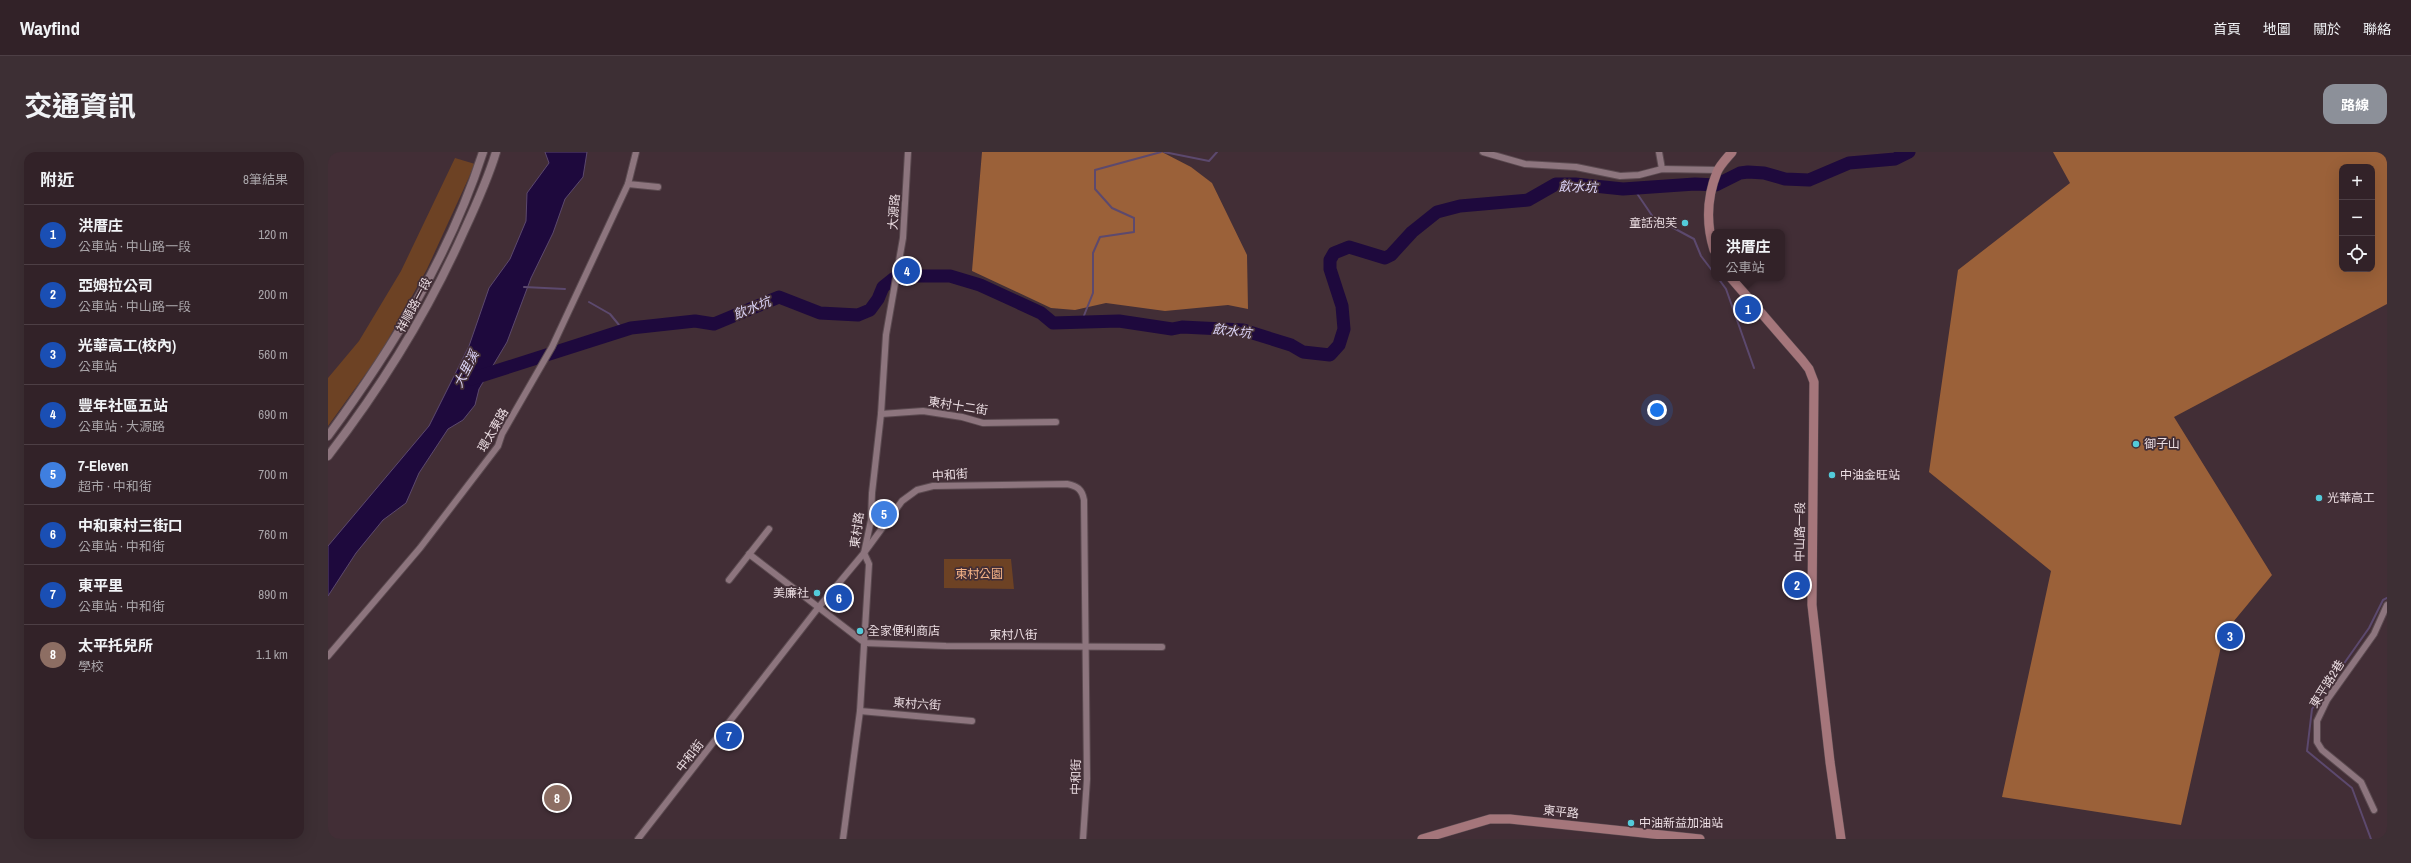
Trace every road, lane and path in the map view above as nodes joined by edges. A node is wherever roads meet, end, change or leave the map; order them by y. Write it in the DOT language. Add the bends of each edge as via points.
graph roads {
  1 [pos="484,152"];
  2 [pos="496,152"];
  3 [pos="636,152"];
  4 [pos="908,152"];
  5 [pos="1483,152"];
  6 [pos="1659,152"];
  7 [pos="1732,152"];
  8 [pos="1662,169"];
  9 [pos="1718,170"];
  10 [pos="628,184"];
  11 [pos="658,187"];
  12 [pos="1711,236"];
  13 [pos="1734,281"];
  14 [pos="891,294"];
  15 [pos="881,414"];
  16 [pos="1056,422"];
  17 [pos="328,436"];
  18 [pos="328,456"];
  19 [pos="769,529"];
  20 [pos="864,553"];
  21 [pos="749,554"];
  22 [pos="729,580"];
  23 [pos="2387,605"];
  24 [pos="818,608"];
  25 [pos="865,644"];
  26 [pos="1086,646"];
  27 [pos="1162,646"];
  28 [pos="328,656"];
  29 [pos="860,711"];
  30 [pos="972,721"];
  31 [pos="2374,810"];
  32 [pos="638,839"];
  33 [pos="842,839"];
  34 [pos="1083,839"];
  35 [pos="1422,839"];
  36 [pos="1700,839"];
  37 [pos="1841,839"];
  1 -- 17 [label="street, 祥順路一段" via="439,257 407,320 367,384"];
  2 -- 18 [label="street, 祥順路一段" via="454,253 418,326 388,374"];
  3 -- 10 [label="street, 環太東路"];
  4 -- 14 [label="street, 大源路" via="903,238"];
  5 -- 8 [label="street" via="1525,164 1576,167 1620,176 1639,175"];
  6 -- 8 [label="street"];
  7 -- 9 [label="main road"];
  8 -- 9 [label="street"];
  9 -- 12 [label="main road" via="1710,201"];
  10 -- 11 [label="street"];
  10 -- 28 [label="street, 環太東路" via="552,347 502,434 498,446 420,548"];
  13 -- 37 [label="main road, 中山路一段" via="1802,360 1814,382 1812,605"];
  14 -- 15 [label="street, 東村路"];
  15 -- 16 [label="street, 東村十二街" via="923,411 983,423"];
  15 -- 20 [label="street, 東村路" via="871,520"];
  19 -- 21 [label="street"];
  20 -- 24 [label="street, 中和街"];
  20 -- 25 [label="street, 東村路" via="870,564"];
  20 -- 26 [label="street, 中和街" via="902,501 917,490 952,485 1066,484 1078,487 1084,500"];
  21 -- 22 [label="street"];
  21 -- 24 [label="street"];
  23 -- 31 [label="street, 東平路2巷" via="2374,634 2327,700 2318,721 2318,742 2322,750 2361,782"];
  24 -- 25 [label="street"];
  24 -- 32 [label="street, 中和街"];
  25 -- 26 [label="street, 東村八街"];
  25 -- 29 [label="street, 東村路"];
  26 -- 27 [label="street, 東村八街"];
  26 -- 34 [label="street, 中和街" via="1087,797"];
  29 -- 30 [label="street, 東村六街"];
  29 -- 33 [label="street, 東村路"];
  35 -- 36 [label="main road, 東平路" via="1490,819 1510,819"];
}
